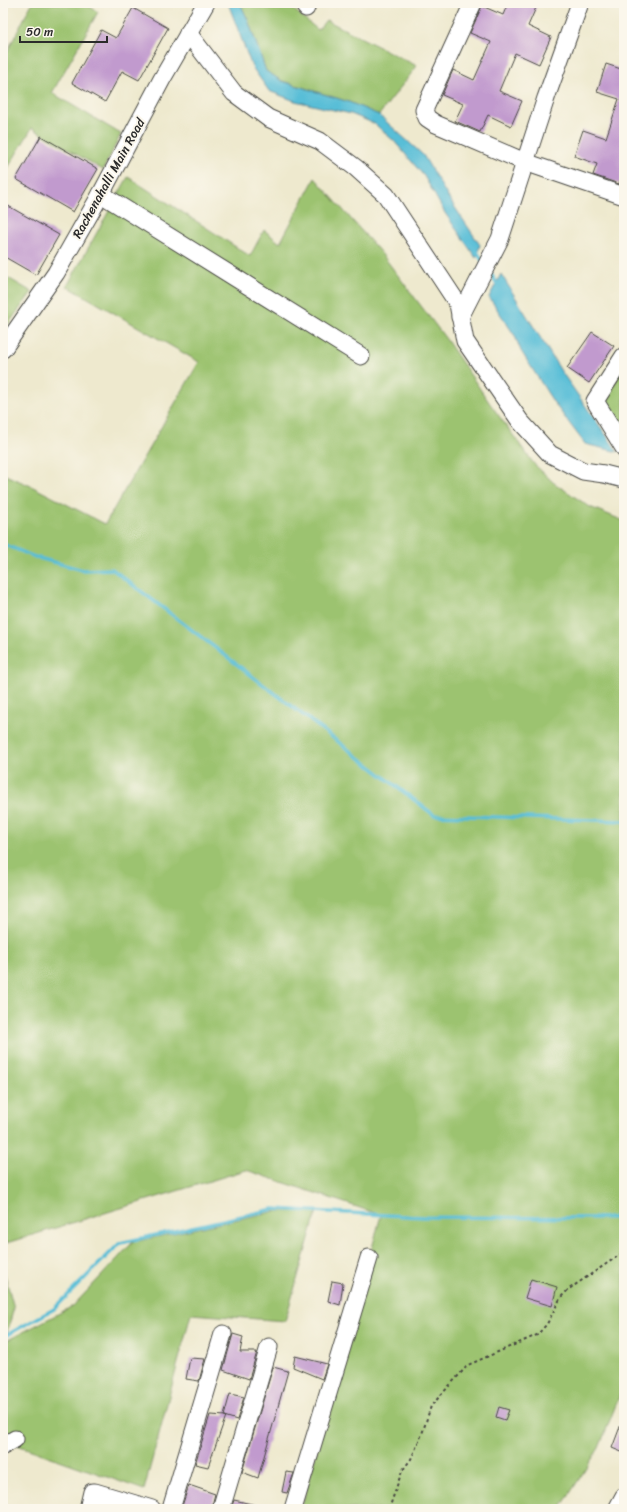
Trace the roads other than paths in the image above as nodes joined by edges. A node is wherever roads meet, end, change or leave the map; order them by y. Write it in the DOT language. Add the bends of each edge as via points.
graph roads {
  1 [pos="206,3"];
  2 [pos="473,3"];
  3 [pos="580,3"];
  4 [pos="188,33"];
  5 [pos="525,162"];
  6 [pos="101,194"];
  7 [pos="624,196"];
  8 [pos="460,317"];
  9 [pos="10,326"];
  10 [pos="3,349"];
  11 [pos="361,356"];
  12 [pos="624,356"];
  13 [pos="624,448"];
  14 [pos="615,476"];
  15 [pos="370,1258"];
  16 [pos="223,1334"];
  17 [pos="269,1347"];
  18 [pos="624,1496"];
  19 [pos="88,1509"];
  20 [pos="152,1509"];
  21 [pos="171,1509"];
  22 [pos="221,1509"];
  23 [pos="292,1509"];
  24 [pos="617,1509"];
  1 -- 4 [label="street, Rachenahalli Main Road"];
  2 -- 5 [label="street" via="424,110 427,118 436,124"];
  3 -- 5 [label="street"];
  4 -- 6 [label="street, Rachenahalli Main Road"];
  4 -- 8 [label="street" via="234,93 268,118 320,141 386,195 458,304"];
  5 -- 7 [label="street"];
  5 -- 8 [label="street" via="500,239"];
  6 -- 9 [label="street, Rachenahalli Main Road" via="56,272"];
  6 -- 11 [label="street"];
  8 -- 14 [label="street" via="465,341 520,421 550,454 583,471"];
  9 -- 10 [label="street, Rachenahalli Main Road"];
  12 -- 13 [label="street" via="595,401"];
  15 -- 23 [label="street"];
  16 -- 21 [label="street"];
  17 -- 22 [label="street"];
  18 -- 24 [label="street"];
  19 -- 20 [label="street" via="91,1494 95,1492"];
}
